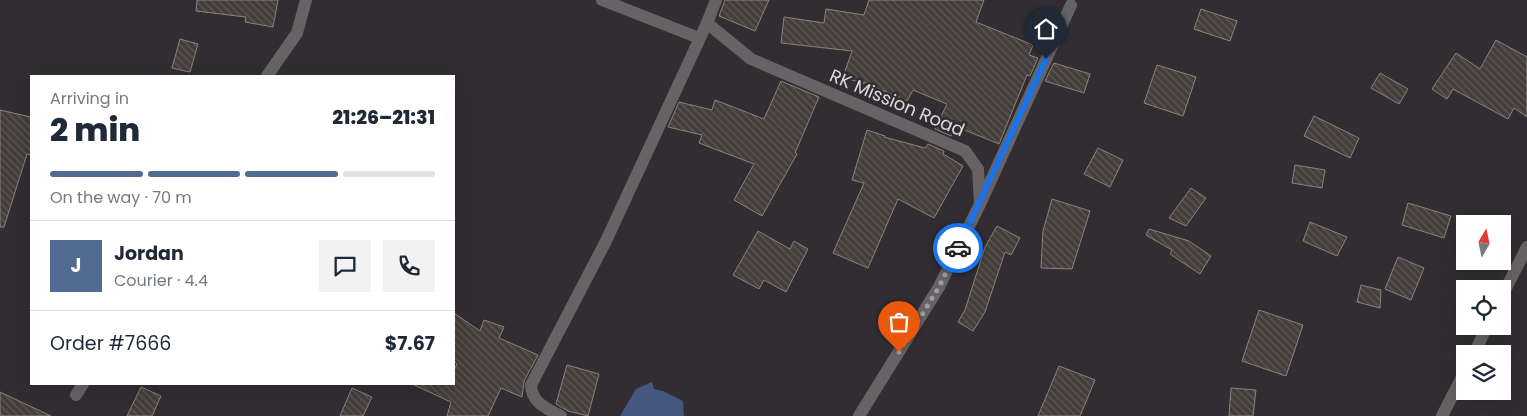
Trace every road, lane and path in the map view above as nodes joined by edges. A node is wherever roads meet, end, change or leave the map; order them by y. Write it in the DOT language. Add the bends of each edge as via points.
graph roads {
  1 [pos="306,0"];
  2 [pos="602,0"];
  3 [pos="716,0"];
  4 [pos="1071,5"];
  5 [pos="707,23"];
  6 [pos="698,38"];
  7 [pos="268,75"];
  8 [pos="980,204"];
  9 [pos="1527,247"];
  10 [pos="1510,280"];
  11 [pos="82,385"];
  12 [pos="1456,389"];
  13 [pos="76,395"];
  14 [pos="560,416"];
  15 [pos="859,416"];
  16 [pos="1442,416"];
  1 -- 7 [label="street" via="297,33"];
  2 -- 6 [label="street"];
  3 -- 5 [label="street"];
  4 -- 8 [label="street"];
  5 -- 6 [label="street"];
  5 -- 8 [label="street, RK Mission Road" via="751,59 965,151 978,169"];
  6 -- 14 [label="street" via="606,241 531,385 531,393 542,407"];
  8 -- 15 [label="street, RK Mission Road" via="939,287"];
  9 -- 10 [label="street"];
  11 -- 13 [label="street"];
  12 -- 16 [label="street"];
}
